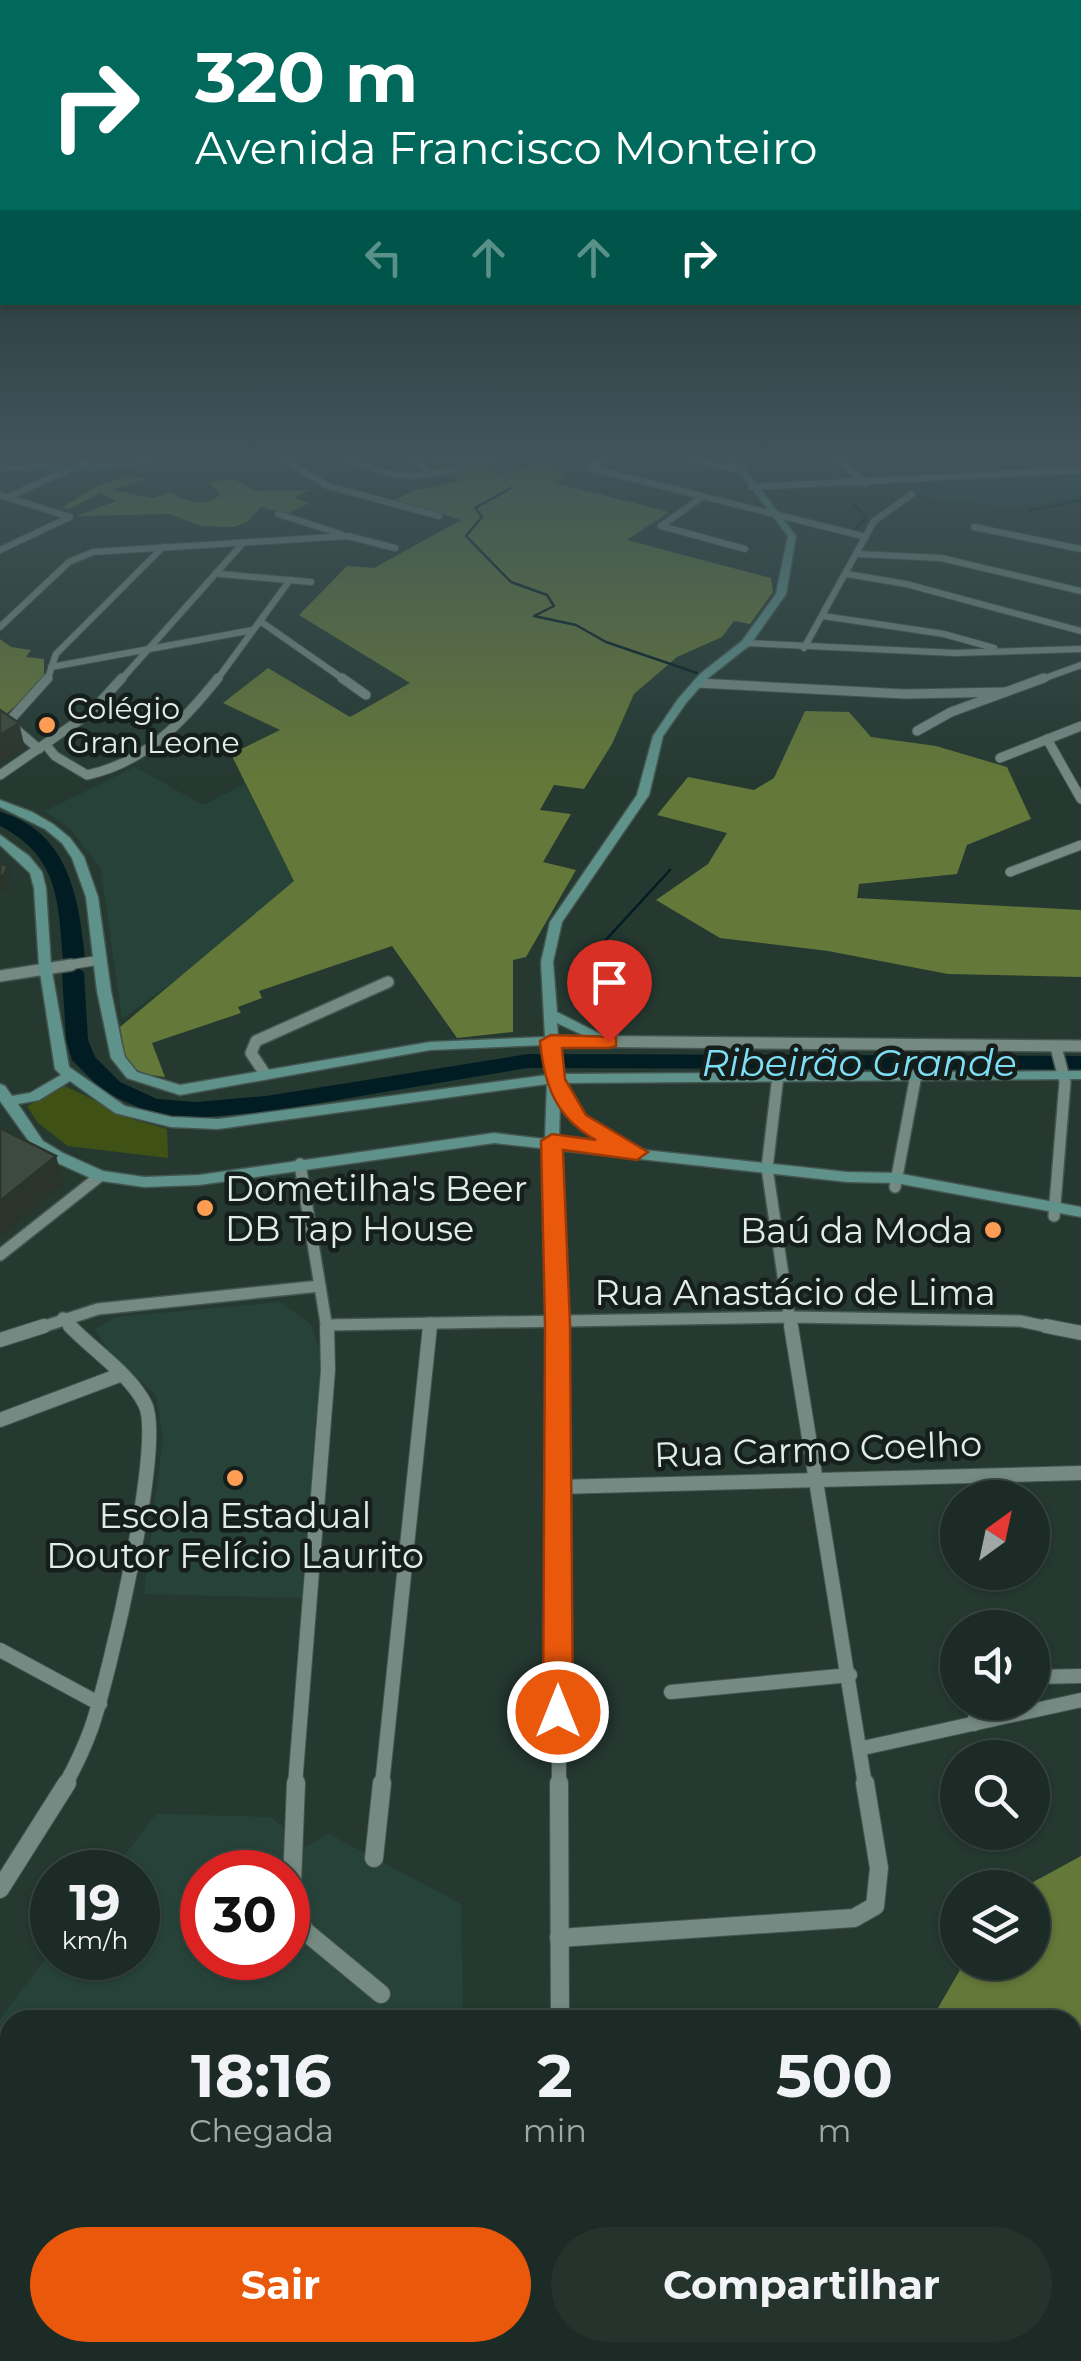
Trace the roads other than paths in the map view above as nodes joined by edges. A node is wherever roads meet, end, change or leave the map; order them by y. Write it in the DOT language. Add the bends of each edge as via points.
graph roads {
  1 [pos="68,563"];
  2 [pos="147,563"];
  3 [pos="228,563"];
  4 [pos="788,563"];
  5 [pos="853,563"];
  6 [pos="937,563"];
  7 [pos="220,574"];
  8 [pos="848,574"];
  9 [pos="290,580"];
  10 [pos="312,582"];
  11 [pos="1081,591"];
  12 [pos="823,616"];
  13 [pos="260,621"];
  14 [pos="0,627"];
  15 [pos="254,630"];
  16 [pos="1081,632"];
  17 [pos="957,637"];
  18 [pos="746,644"];
  19 [pos="152,647"];
  20 [pos="804,648"];
  21 [pos="1081,649"];
  22 [pos="1008,652"];
  23 [pos="956,653"];
  24 [pos="1081,666"];
  25 [pos="52,667"];
  26 [pos="698,683"];
  27 [pos="1006,692"];
  28 [pos="366,695"];
  29 [pos="1081,726"];
  30 [pos="917,731"];
  31 [pos="1046,739"];
  32 [pos="39,749"];
  33 [pos="56,756"];
  34 [pos="1000,758"];
  35 [pos="0,775"];
  36 [pos="1081,799"];
  37 [pos="0,802"];
  38 [pos="0,839"];
  39 [pos="1081,844"];
  40 [pos="1010,872"];
  41 [pos="100,960"];
  42 [pos="45,966"];
  43 [pos="0,976"];
  44 [pos="388,982"];
  45 [pos="550,1015"];
  46 [pos="519,1040"];
  47 [pos="609,1042"];
  48 [pos="1081,1046"];
  49 [pos="1057,1050"];
  50 [pos="553,1061"];
  51 [pos="1070,1073"];
  52 [pos="265,1074"];
  53 [pos="916,1074"];
  54 [pos="69,1076"];
  55 [pos="778,1076"];
  56 [pos="2,1098"];
  57 [pos="552,1141"];
  58 [pos="637,1152"];
  59 [pos="300,1164"];
  60 [pos="767,1168"];
  61 [pos="100,1176"];
  62 [pos="896,1182"];
  63 [pos="1054,1211"];
  64 [pos="1081,1212"];
  65 [pos="1081,1222"];
  66 [pos="0,1255"];
  67 [pos="320,1286"];
  68 [pos="792,1316"];
  69 [pos="63,1318"];
  70 [pos="430,1323"];
  71 [pos="558,1324"];
  72 [pos="327,1325"];
  73 [pos="1081,1333"];
  74 [pos="0,1340"];
  75 [pos="116,1376"];
  76 [pos="0,1420"];
  77 [pos="1081,1473"];
  78 [pos="818,1478"];
  79 [pos="557,1487"];
  80 [pos="0,1650"];
  81 [pos="850,1676"];
  82 [pos="1081,1676"];
  83 [pos="1050,1677"];
  84 [pos="671,1692"];
  85 [pos="1081,1700"];
  86 [pos="100,1704"];
  87 [pos="975,1720"];
  88 [pos="974,1724"];
  89 [pos="863,1748"];
  90 [pos="374,1858"];
  91 [pos="0,1889"];
  92 [pos="559,1938"];
  93 [pos="381,1994"];
  94 [pos="560,2010"];
  1 -- 14 [label="street"];
  2 -- 25 [label="street" via="56,654"];
  3 -- 7 [label="street"];
  4 -- 18 [label="main road" via="781,594"];
  5 -- 8 [label="street"];
  6 -- 11 [label="street"];
  7 -- 9 [label="street"];
  7 -- 19 [label="street"];
  8 -- 12 [label="street"];
  8 -- 16 [label="street"];
  9 -- 10 [label="street"];
  9 -- 13 [label="street"];
  12 -- 17 [label="street"];
  12 -- 20 [label="street"];
  13 -- 15 [label="street"];
  13 -- 28 [label="street"];
  15 -- 19 [label="street"];
  15 -- 33 [label="street" via="150,749 100,774 79,774"];
  17 -- 22 [label="street"];
  17 -- 23 [label="street" via="965,645"];
  18 -- 20 [label="street"];
  18 -- 26 [label="main road"];
  19 -- 25 [label="street"];
  19 -- 32 [label="street" via="90,713"];
  20 -- 23 [label="street"];
  21 -- 22 [label="street"];
  22 -- 23 [label="street"];
  24 -- 27 [label="street"];
  25 -- 32 [label="street" via="10,722"];
  26 -- 27 [label="street"];
  26 -- 45 [label="main road" via="658,736 643,795 556,922 547,962"];
  27 -- 30 [label="street"];
  29 -- 31 [label="street"];
  31 -- 34 [label="street"];
  31 -- 36 [label="street"];
  32 -- 33 [label="street"];
  32 -- 33 [label="street"];
  32 -- 35 [label="street"];
  37 -- 41 [label="main road" via="55,828 80,858 96,908"];
  38 -- 42 [label="main road" via="36,872"];
  39 -- 40 [label="street"];
  41 -- 42 [label="street"];
  41 -- 52 [label="main road" via="118,1058 132,1075 180,1090"];
  42 -- 43 [label="street"];
  42 -- 54 [label="main road" via="57,1052"];
  44 -- 52 [label="street" via="256,1041 251,1053"];
  45 -- 46 [label="main road"];
  45 -- 47 [label="main road"];
  45 -- 50 [label="main road"];
  46 -- 50 [label="main road"];
  46 -- 52 [label="main road" via="430,1046"];
  47 -- 49 [label="street"];
  47 -- 50 [label="street"];
  48 -- 49 [label="street"];
  49 -- 51 [label="street"];
  50 -- 54 [label="main road" via="203,1124 120,1110"];
  50 -- 55 [label="main road"];
  50 -- 57 [label="main road"];
  50 -- 58 [label="main road" via="578,1120"];
  51 -- 53 [label="main road"];
  51 -- 63 [label="street"];
  53 -- 55 [label="main road"];
  53 -- 62 [label="street"];
  54 -- 56 [label="main road" via="34,1097"];
  55 -- 60 [label="street"];
  56 -- 61 [label="main road" via="38,1144"];
  57 -- 58 [label="main road"];
  57 -- 59 [label="main road" via="462,1140"];
  57 -- 71 [label="street"];
  58 -- 60 [label="main road"];
  59 -- 61 [label="main road" via="188,1181"];
  59 -- 67 [label="street"];
  60 -- 62 [label="main road"];
  60 -- 68 [label="street"];
  61 -- 66 [label="street"];
  62 -- 63 [label="main road"];
  63 -- 64 [label="main road"];
  63 -- 65 [label="main road"];
  67 -- 69 [label="street" via="130,1304"];
  67 -- 72 [label="street"];
  68 -- 71 [label="street, Rua Anastácio de Lima"];
  68 -- 73 [label="street, Rua Anastácio de Lima" via="1020,1321"];
  68 -- 78 [label="street"];
  69 -- 74 [label="street"];
  69 -- 75 [label="street"];
  70 -- 71 [label="street, Rua Anastácio de Lima"];
  70 -- 72 [label="street, Rua Anastácio de Lima"];
  70 -- 90 [label="street"];
  71 -- 79 [label="street"];
  72 -- 93 [label="street" via="291,1908 306,1932"];
  75 -- 76 [label="street"];
  75 -- 86 [label="street" via="147,1406 150,1429"];
  77 -- 78 [label="street, Rua Carmo Coelho"];
  78 -- 79 [label="street, Rua Carmo Coelho"];
  78 -- 81 [label="street"];
  79 -- 92 [label="street"];
  80 -- 86 [label="street"];
  81 -- 84 [label="street"];
  81 -- 89 [label="street"];
  82 -- 83 [label="street"];
  85 -- 88 [label="street"];
  86 -- 91 [label="street" via="60,1793"];
  87 -- 88 [label="street"];
  88 -- 89 [label="street"];
  89 -- 92 [label="street" via="879,1868 875,1906 854,1918"];
  92 -- 94 [label="street"];
}
